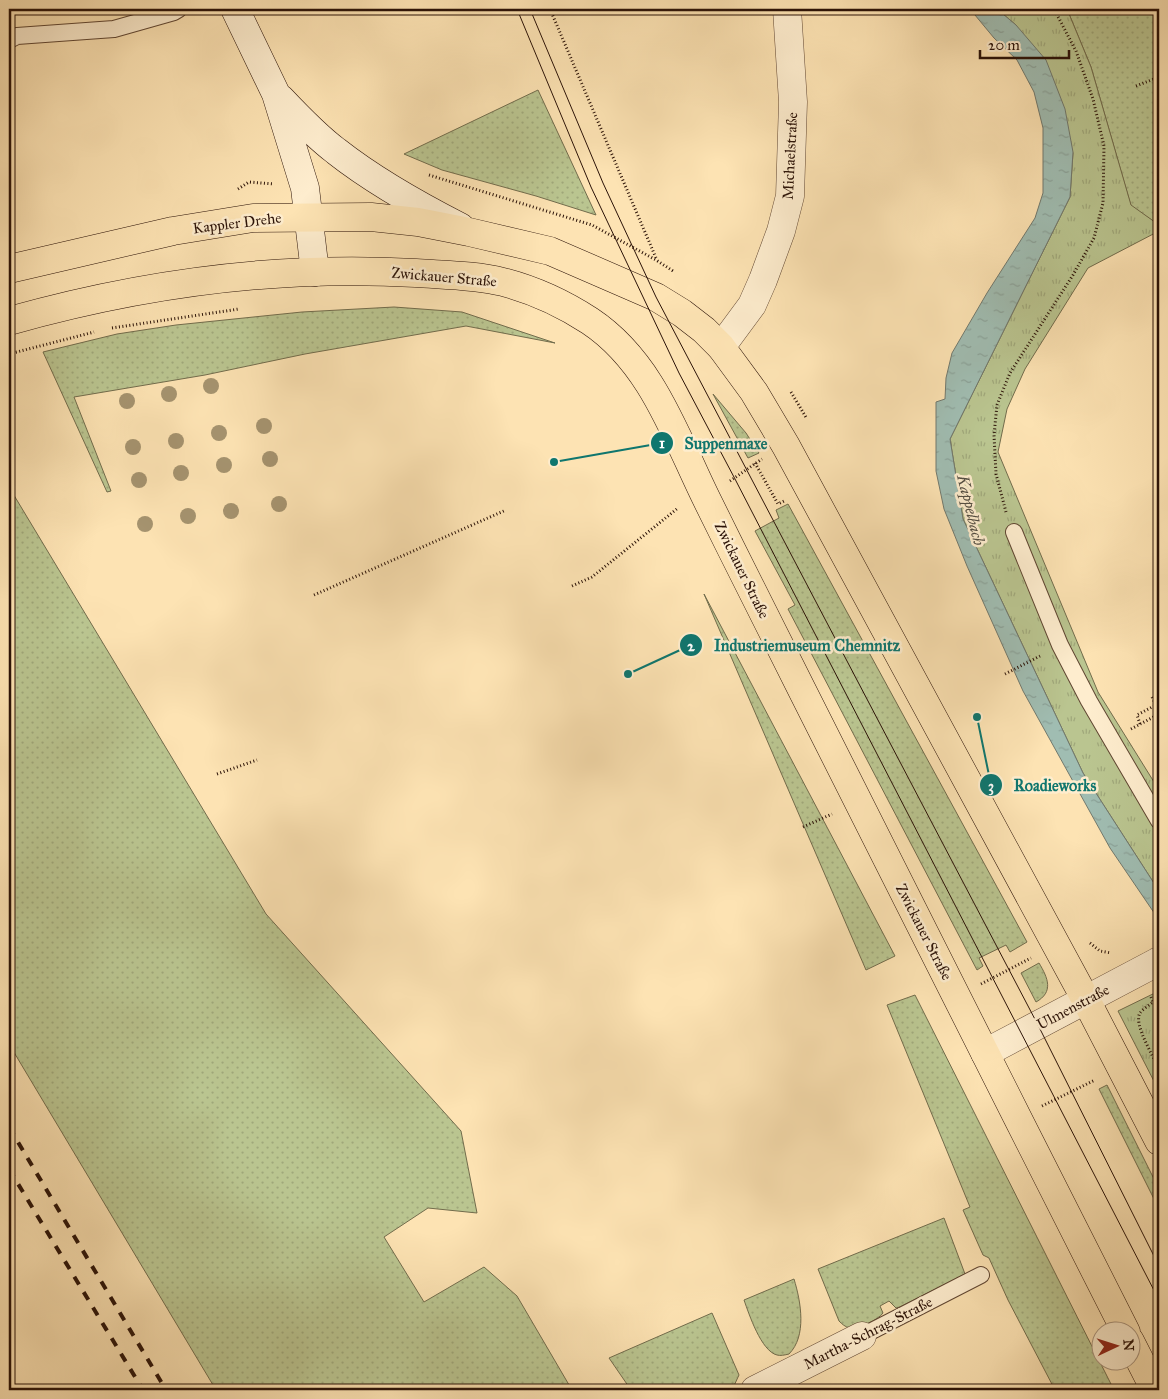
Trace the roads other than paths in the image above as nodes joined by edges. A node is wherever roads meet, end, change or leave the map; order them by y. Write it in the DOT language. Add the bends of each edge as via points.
graph roads {
  1 [pos="179,9"];
  2 [pos="235,9"];
  3 [pos="787,9"];
  4 [pos="9,40"];
  5 [pos="276,94"];
  6 [pos="308,216"];
  7 [pos="469,232"];
  8 [pos="9,269"];
  9 [pos="315,272"];
  10 [pos="9,321"];
  11 [pos="721,347"];
  12 [pos="1014,532"];
  13 [pos="1159,821"];
  14 [pos="1159,961"];
  15 [pos="1086,1000"];
  16 [pos="985,1052"];
  17 [pos="1159,1141"];
  18 [pos="980,1275"];
  19 [pos="1121,1322"];
  20 [pos="862,1336"];
  21 [pos="1140,1361"];
  22 [pos="756,1390"];
  23 [pos="1155,1390"];
  1 -- 4 [label="lane" via="114,29 17,36"];
  2 -- 5 [label="street"];
  3 -- 11 [label="street, Michaelstraße" via="793,102 790,196 781,231 752,305"];
  5 -- 6 [label="street" via="305,188"];
  5 -- 7 [label="street" via="336,152 405,198"];
  6 -- 7 [label="main road, Kappler Drehe" via="371,217"];
  6 -- 8 [label="main road, Kappler Drehe" via="253,218 173,231"];
  6 -- 9 [label="street"];
  7 -- 11 [label="main road" via="550,251 630,285 682,313"];
  9 -- 10 [label="main road" via="170,286 65,305"];
  9 -- 16 [label="main road, Zwickauer Straße" via="376,271 500,281 558,302 614,339 650,384 664,408 844,776"];
  11 -- 15 [label="main road" via="754,392 786,446"];
  12 -- 13 [label="lane" via="1060,645"];
  14 -- 15 [label="street, Ulmenstraße"];
  15 -- 16 [label="street, Ulmenstraße"];
  15 -- 17 [label="main road"];
  16 -- 19 [label="main road, Zwickauer Straße"];
  18 -- 20 [label="lane, Martha-Schrag-Straße"];
  20 -- 22 [label="street, Martha-Schrag-Straße"];
  21 -- 23 [label="main road"];
}
